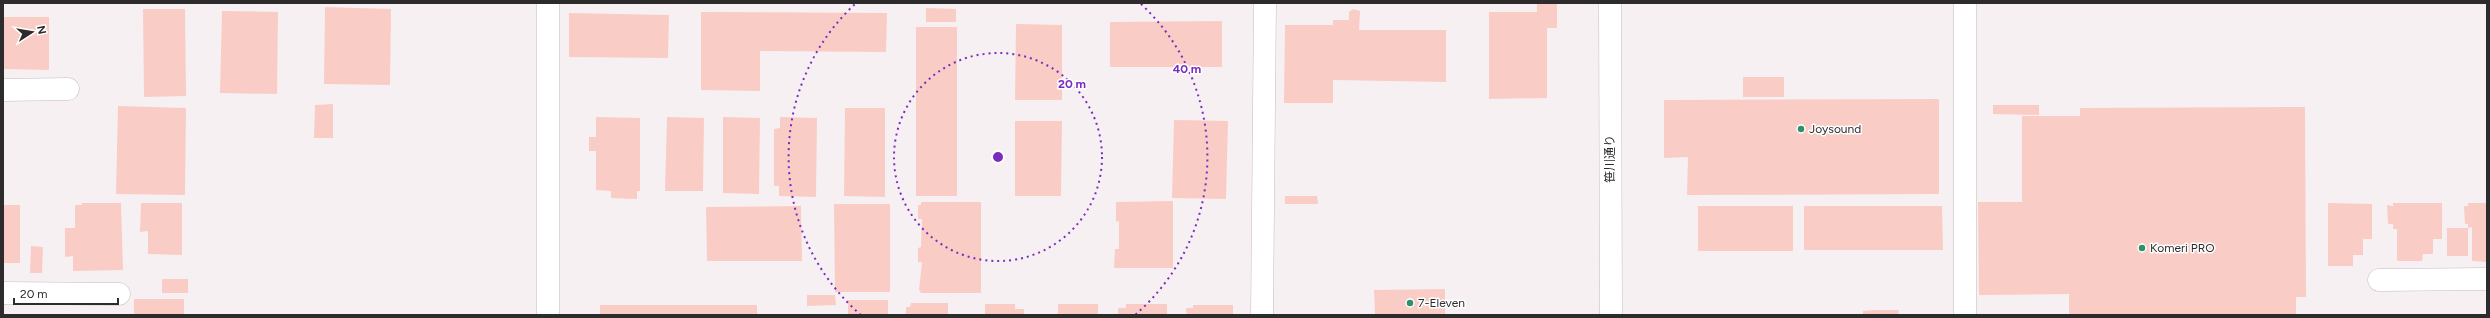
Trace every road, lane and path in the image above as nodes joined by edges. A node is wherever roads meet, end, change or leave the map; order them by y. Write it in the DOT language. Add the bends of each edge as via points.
graph roads {
  1 [pos="548,3"];
  2 [pos="1265,3"];
  3 [pos="1610,3"];
  4 [pos="1965,3"];
  5 [pos="68,89"];
  6 [pos="3,90"];
  7 [pos="2487,279"];
  8 [pos="2379,280"];
  9 [pos="3,294"];
  10 [pos="119,294"];
  11 [pos="548,315"];
  12 [pos="1262,315"];
  13 [pos="1611,315"];
  14 [pos="1965,315"];
  1 -- 11 [label="street"];
  2 -- 12 [label="street"];
  3 -- 13 [label="street, 笹川通り"];
  4 -- 14 [label="street"];
  5 -- 6 [label="street"];
  7 -- 8 [label="street"];
  9 -- 10 [label="street"];
}
